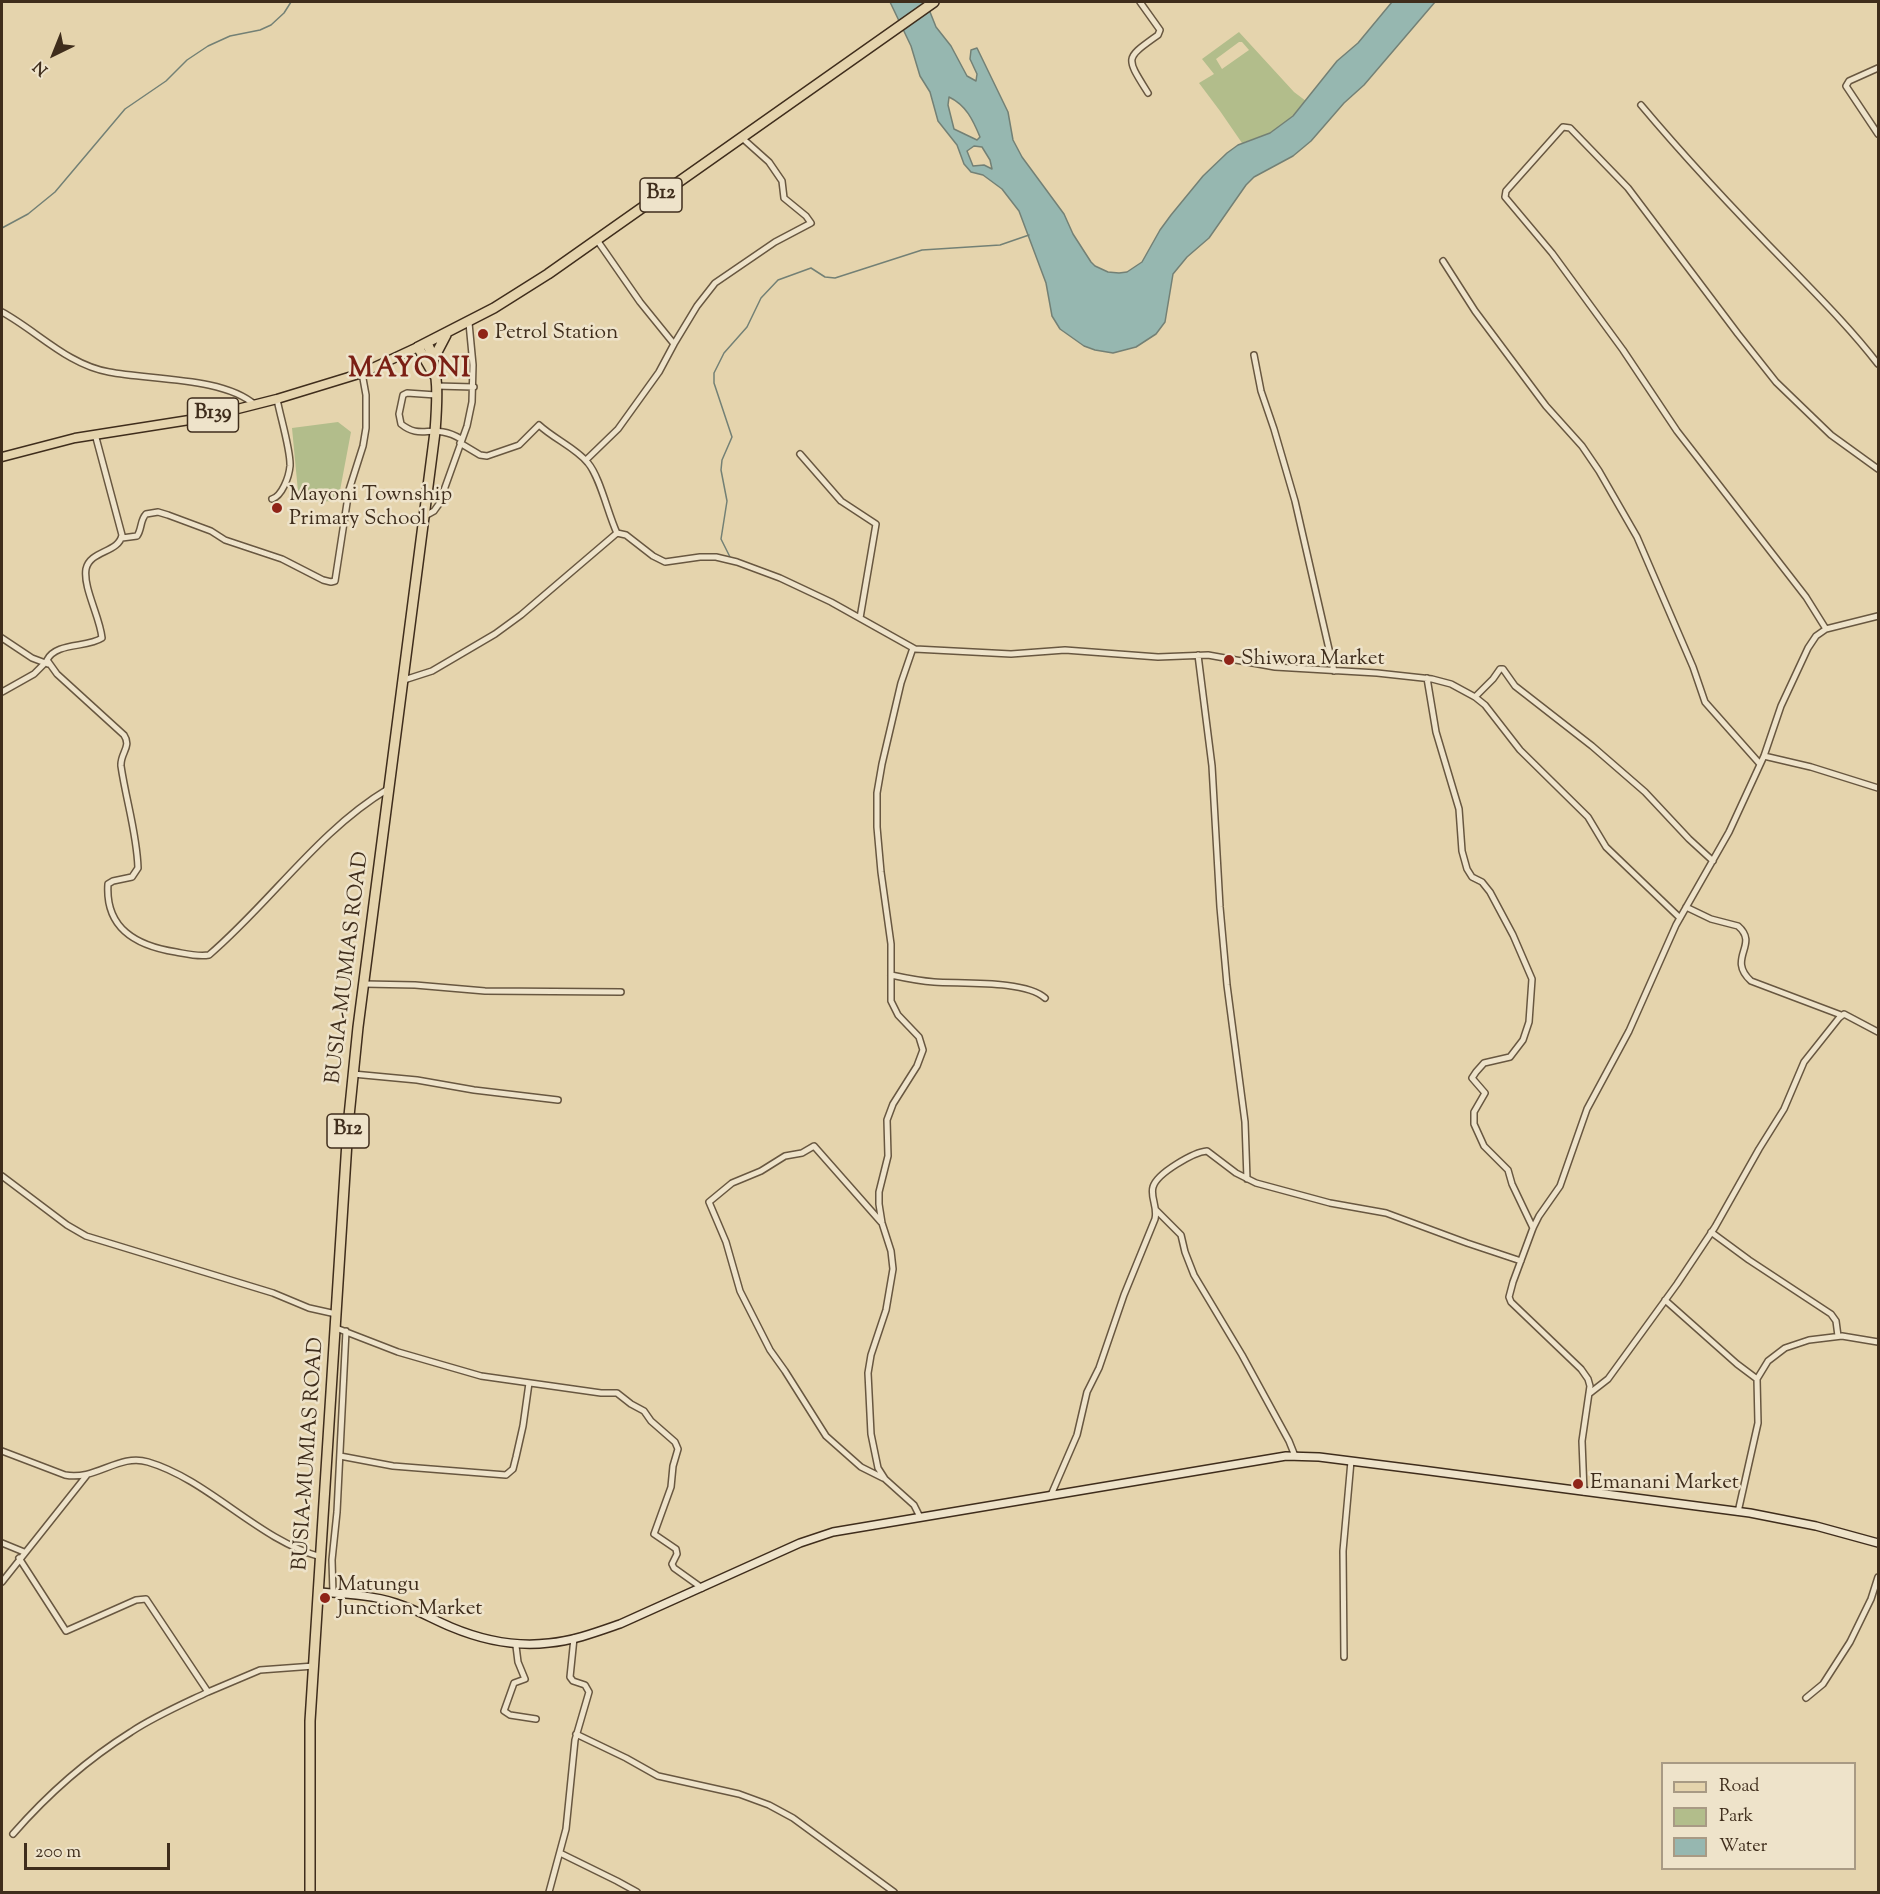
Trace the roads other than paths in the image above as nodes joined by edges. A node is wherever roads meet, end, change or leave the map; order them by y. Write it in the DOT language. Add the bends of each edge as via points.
graph roads {
  1 [pos="934,2"];
  2 [pos="1140,2"];
  3 [pos="1878,68"];
  4 [pos="1148,93"];
  5 [pos="1641,105"];
  6 [pos="1878,134"];
  7 [pos="741,137"];
  8 [pos="597,240"];
  9 [pos="1443,261"];
  10 [pos="2,312"];
  11 [pos="469,322"];
  12 [pos="446,334"];
  13 [pos="674,344"];
  14 [pos="422,345"];
  15 [pos="1254,355"];
  16 [pos="434,358"];
  17 [pos="1878,364"];
  18 [pos="362,374"];
  19 [pos="434,375"];
  20 [pos="474,387"];
  21 [pos="436,391"];
  22 [pos="277,399"];
  23 [pos="255,405"];
  24 [pos="435,432"];
  25 [pos="95,434"];
  26 [pos="460,441"];
  27 [pos="800,454"];
  28 [pos="2,458"];
  29 [pos="586,460"];
  30 [pos="1878,470"];
  31 [pos="272,499"];
  32 [pos="425,516"];
  33 [pos="617,533"];
  34 [pos="122,538"];
  35 [pos="1878,616"];
  36 [pos="860,618"];
  37 [pos="1826,629"];
  38 [pos="2,638"];
  39 [pos="913,648"];
  40 [pos="1198,655"];
  41 [pos="46,663"];
  42 [pos="1334,671"];
  43 [pos="1427,678"];
  44 [pos="404,680"];
  45 [pos="2,692"];
  46 [pos="1475,697"];
  47 [pos="1764,756"];
  48 [pos="1760,764"];
  49 [pos="390,788"];
  50 [pos="1878,788"];
  51 [pos="1713,861"];
  52 [pos="1686,907"];
  53 [pos="1680,918"];
  54 [pos="891,975"];
  55 [pos="364,984"];
  56 [pos="621,992"];
  57 [pos="1045,998"];
  58 [pos="1841,1015"];
  59 [pos="1878,1032"];
  60 [pos="353,1074"];
  61 [pos="558,1100"];
  62 [pos="2,1176"];
  63 [pos="1247,1179"];
  64 [pos="1156,1210"];
  65 [pos="882,1223"];
  66 [pos="1533,1228"];
  67 [pos="1712,1232"];
  68 [pos="1521,1261"];
  69 [pos="1665,1300"];
  70 [pos="336,1314"];
  71 [pos="336,1328"];
  72 [pos="346,1331"];
  73 [pos="1838,1336"];
  74 [pos="1878,1342"];
  75 [pos="1757,1379"];
  76 [pos="529,1383"];
  77 [pos="1590,1393"];
  78 [pos="2,1451"];
  79 [pos="340,1456"];
  80 [pos="1295,1456"];
  81 [pos="1351,1461"];
  82 [pos="87,1476"];
  83 [pos="885,1479"];
  84 [pos="1584,1492"];
  85 [pos="1051,1495"];
  86 [pos="324,1511"];
  87 [pos="337,1512"];
  88 [pos="1738,1512"];
  89 [pos="920,1517"];
  90 [pos="2,1543"];
  91 [pos="1878,1543"];
  92 [pos="24,1552"];
  93 [pos="321,1557"];
  94 [pos="19,1558"];
  95 [pos="1878,1577"];
  96 [pos="2,1582"];
  97 [pos="702,1588"];
  98 [pos="319,1592"];
  99 [pos="333,1593"];
  100 [pos="574,1638"];
  101 [pos="516,1646"];
  102 [pos="1344,1657"];
  103 [pos="314,1666"];
  104 [pos="208,1692"];
  105 [pos="1806,1698"];
  106 [pos="536,1719"];
  107 [pos="576,1734"];
  108 [pos="13,1833"];
  109 [pos="560,1853"];
  110 [pos="310,1893"];
  111 [pos="549,1893"];
  112 [pos="637,1893"];
  113 [pos="894,1893"];
  1 -- 7 [label="highway, B12"];
  2 -- 4 [label="street" via="1160,30 1131,59"];
  3 -- 6 [label="street" via="1846,86"];
  5 -- 17 [label="street" via="1705,179 1865,345"];
  7 -- 8 [label="highway, B12"];
  7 -- 13 [label="street" via="769,162 783,183 784,198 811,223 713,284"];
  8 -- 11 [label="highway, B12" via="520,293"];
  8 -- 13 [label="street"];
  9 -- 48 [label="street" via="1475,311 1599,471 1638,537 1703,699"];
  10 -- 23 [label="street" via="83,365 215,387 240,394"];
  11 -- 12 [label="highway, B12"];
  11 -- 20 [label="street"];
  12 -- 14 [label="highway, B12"];
  12 -- 16 [label="highway, BUSIA-MUMIAS ROAD / B12"];
  13 -- 29 [label="street" via="618,429"];
  14 -- 16 [label="highway, BUSIA-MUMIAS ROAD / B12"];
  14 -- 18 [label="main road, B139"];
  14 -- 19 [label="highway, BUSIA-MUMIAS ROAD / B12"];
  15 -- 42 [label="street" via="1295,501"];
  16 -- 19 [label="highway, BUSIA-MUMIAS ROAD / B12"];
  18 -- 22 [label="main road, B139"];
  18 -- 34 [label="street" via="366,428 349,490 334,581 323,580 282,559 162,513 146,514 136,536"];
  19 -- 21 [label="highway, BUSIA-MUMIAS ROAD / B12"];
  20 -- 21 [label="street"];
  20 -- 26 [label="street" via="470,416"];
  21 -- 24 [label="highway, BUSIA-MUMIAS ROAD / B12"];
  21 -- 24 [label="street" via="405,394 400,399 399,414 407,429"];
  22 -- 23 [label="main road, B139"];
  22 -- 31 [label="street" via="290,468 281,490"];
  23 -- 25 [label="main road, B139" via="202,418"];
  24 -- 26 [label="street" via="444,432"];
  24 -- 32 [label="highway, BUSIA-MUMIAS ROAD / B12"];
  25 -- 28 [label="main road, B139"];
  25 -- 34 [label="street"];
  26 -- 29 [label="street" via="487,456 519,445 539,425"];
  26 -- 32 [label="street" via="439,504"];
  27 -- 36 [label="street" via="841,501 876,524"];
  29 -- 33 [label="street"];
  30 -- 37 [label="street" via="1831,435 1776,382 1628,188 1570,128 1563,127 1506,191 1505,197 1552,253 1677,431 1806,597"];
  32 -- 44 [label="highway, BUSIA-MUMIAS ROAD / B12"];
  33 -- 36 [label="street" via="626,535 662,561 726,559 805,589"];
  33 -- 44 [label="street" via="495,634 432,671"];
  34 -- 41 [label="street" via="93,558 86,568 102,638 57,651"];
  35 -- 37 [label="street"];
  36 -- 39 [label="street"];
  37 -- 47 [label="street" via="1812,641 1795,673"];
  38 -- 41 [label="street"];
  39 -- 40 [label="street" via="1024,654 1065,650 1159,657"];
  39 -- 54 [label="street" via="901,682 877,793"];
  40 -- 42 [label="street" via="1275,668"];
  40 -- 63 [label="street" via="1212,766 1220,907 1245,1122"];
  41 -- 45 [label="street"];
  41 -- 49 [label="street" via="127,739 121,766 137,870 132,877 110,883 108,896 117,925 154,948 209,955 330,834 360,807"];
  42 -- 43 [label="street"];
  43 -- 46 [label="street"];
  43 -- 66 [label="street" via="1436,732 1459,809 1467,869 1486,885 1494,898 1532,977 1529,1022 1523,1040 1510,1057 1484,1063 1472,1078 1485,1093 1473,1117 1476,1131 1486,1148 1508,1169"];
  44 -- 49 [label="highway, BUSIA-MUMIAS ROAD / B12"];
  46 -- 51 [label="street" via="1503,669 1515,687 1645,792"];
  46 -- 53 [label="street" via="1529,759 1588,817 1606,848"];
  47 -- 48 [label="street"];
  47 -- 50 [label="street"];
  48 -- 51 [label="street"];
  49 -- 55 [label="highway, BUSIA-MUMIAS ROAD / B12"];
  51 -- 52 [label="street"];
  52 -- 53 [label="street"];
  52 -- 58 [label="street" via="1742,928 1746,940 1741,969 1751,981"];
  53 -- 66 [label="street" via="1629,1031 1581,1122 1560,1186"];
  54 -- 57 [label="street" via="931,982 1014,986 1036,990"];
  54 -- 65 [label="street" via="893,1006 919,1037 923,1050 888,1115 888,1160 879,1200"];
  55 -- 56 [label="street" via="485,991"];
  55 -- 60 [label="highway, BUSIA-MUMIAS ROAD / B12"];
  58 -- 59 [label="street" via="1848,1014"];
  58 -- 67 [label="street" via="1804,1062 1784,1109"];
  60 -- 61 [label="street"];
  60 -- 70 [label="highway, BUSIA-MUMIAS ROAD / B12"];
  62 -- 70 [label="street" via="86,1236"];
  63 -- 64 [label="street" via="1203,1151 1158,1178 1153,1190"];
  63 -- 68 [label="street" via="1330,1203 1386,1213"];
  64 -- 80 [label="street" via="1181,1235 1194,1275"];
  64 -- 85 [label="street" via="1087,1392 1077,1435"];
  65 -- 83 [label="street" via="893,1269 868,1373 873,1450"];
  65 -- 83 [label="street" via="814,1146 732,1183 709,1204 726,1242 740,1291 770,1350 826,1436 861,1467"];
  66 -- 68 [label="street"];
  67 -- 69 [label="street"];
  67 -- 73 [label="street" via="1831,1314"];
  68 -- 77 [label="street" via="1510,1300 1587,1376"];
  69 -- 75 [label="street"];
  69 -- 77 [label="street" via="1608,1379"];
  70 -- 71 [label="highway, BUSIA-MUMIAS ROAD / B12"];
  71 -- 72 [label="street"];
  71 -- 86 [label="highway, BUSIA-MUMIAS ROAD / B12"];
  72 -- 76 [label="street" via="476,1375"];
  72 -- 79 [label="street"];
  73 -- 74 [label="street"];
  73 -- 75 [label="street" via="1785,1348 1768,1361"];
  75 -- 88 [label="street" via="1758,1423"];
  76 -- 79 [label="street" via="513,1469 503,1476 393,1466"];
  76 -- 97 [label="street" via="617,1393 644,1411 675,1442 678,1450 671,1487 653,1533 676,1549 674,1568"];
  77 -- 84 [label="street" via="1582,1441"];
  78 -- 82 [label="street" via="64,1475"];
  79 -- 87 [label="street"];
  80 -- 81 [label="street"];
  80 -- 85 [label="street"];
  81 -- 84 [label="street"];
  81 -- 102 [label="street" via="1343,1551"];
  82 -- 92 [label="street"];
  82 -- 93 [label="street" via="132,1460 155,1464 286,1543"];
  83 -- 89 [label="street" via="914,1505"];
  84 -- 88 [label="street"];
  85 -- 89 [label="street"];
  86 -- 87 [label="street"];
  86 -- 93 [label="highway, BUSIA-MUMIAS ROAD / B12"];
  87 -- 99 [label="street"];
  88 -- 91 [label="street" via="1816,1526"];
  89 -- 97 [label="street" via="816,1536"];
  90 -- 92 [label="street"];
  92 -- 94 [label="street"];
  93 -- 98 [label="highway, BUSIA-MUMIAS ROAD / B12"];
  94 -- 96 [label="street"];
  94 -- 104 [label="street" via="66,1631 105,1612 146,1599"];
  95 -- 105 [label="street" via="1850,1642 1823,1684"];
  97 -- 100 [label="street" via="620,1624"];
  98 -- 99 [label="street"];
  98 -- 103 [label="highway, BUSIA-MUMIAS ROAD / B12"];
  99 -- 100 [label="street" via="386,1600 492,1640 541,1644"];
  100 -- 107 [label="street" via="570,1677 585,1685 589,1692"];
  101 -- 106 [label="street" via="525,1679 514,1683 504,1711"];
  103 -- 104 [label="street" via="260,1670"];
  103 -- 110 [label="highway, BUSIA-MUMIAS ROAD / B12" via="309,1771"];
  104 -- 108 [label="street" via="111,1745 39,1805"];
  107 -- 109 [label="street"];
  107 -- 113 [label="street" via="658,1776 769,1804"];
  109 -- 111 [label="street"];
  109 -- 112 [label="street"];
}
